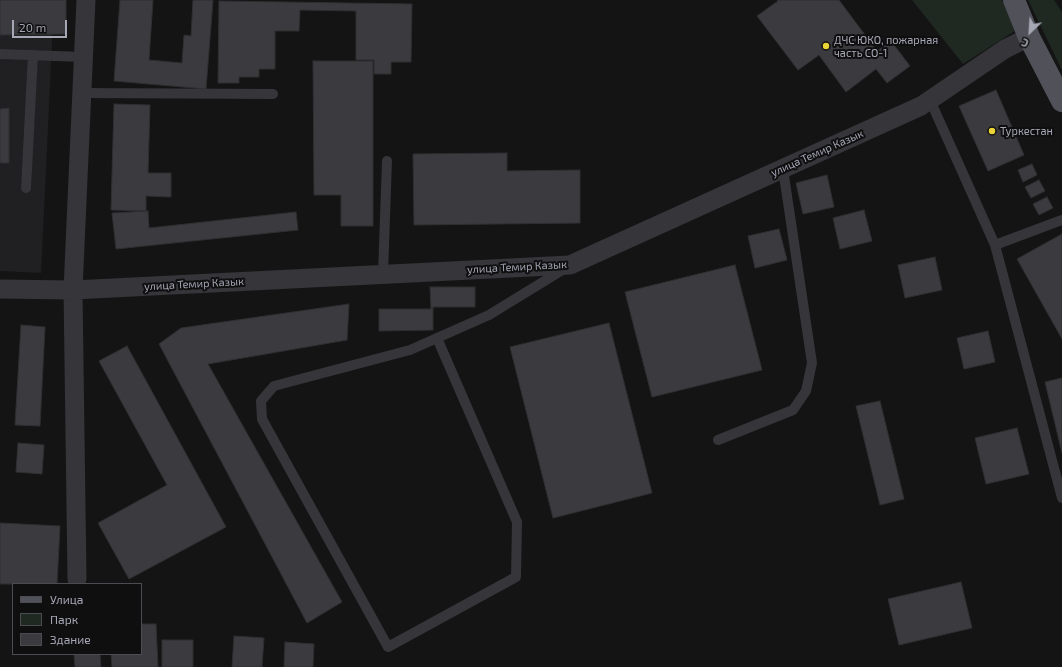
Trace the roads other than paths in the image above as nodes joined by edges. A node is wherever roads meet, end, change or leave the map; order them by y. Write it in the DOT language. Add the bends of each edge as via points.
graph roads {
  1 [pos="86,0"];
  2 [pos="1014,0"];
  3 [pos="1029,37"];
  4 [pos="0,54"];
  5 [pos="33,55"];
  6 [pos="83,57"];
  7 [pos="82,93"];
  8 [pos="273,94"];
  9 [pos="930,100"];
  10 [pos="1062,101"];
  11 [pos="387,160"];
  12 [pos="783,169"];
  13 [pos="26,188"];
  14 [pos="1062,220"];
  15 [pos="995,245"];
  16 [pos="570,265"];
  17 [pos="382,274"];
  18 [pos="0,289"];
  19 [pos="73,290"];
  20 [pos="437,338"];
  21 [pos="718,440"];
  22 [pos="1062,498"];
  23 [pos="77,579"];
  1 -- 6 [label="street"];
  2 -- 3 [label="main road"];
  3 -- 9 [label="street, улица Темир Казык" via="1005,49"];
  3 -- 10 [label="main road"];
  4 -- 5 [label="lane"];
  5 -- 6 [label="lane"];
  5 -- 13 [label="lane"];
  6 -- 7 [label="street"];
  7 -- 8 [label="lane"];
  7 -- 19 [label="street"];
  9 -- 12 [label="street, улица Темир Казык"];
  9 -- 15 [label="lane"];
  11 -- 17 [label="lane"];
  12 -- 16 [label="street, улица Темир Казык"];
  12 -- 21 [label="lane" via="812,364 806,391 792,410"];
  14 -- 15 [label="lane"];
  15 -- 22 [label="lane"];
  16 -- 17 [label="street, улица Темир Казык"];
  16 -- 20 [label="lane" via="489,314"];
  17 -- 19 [label="street, улица Темир Казык"];
  18 -- 19 [label="street, улица Темир Казык"];
  19 -- 23 [label="street"];
  20 -- 20 [label="lane" via="517,522 516,577 388,647 262,419 260,401 274,386 410,350"];
}
